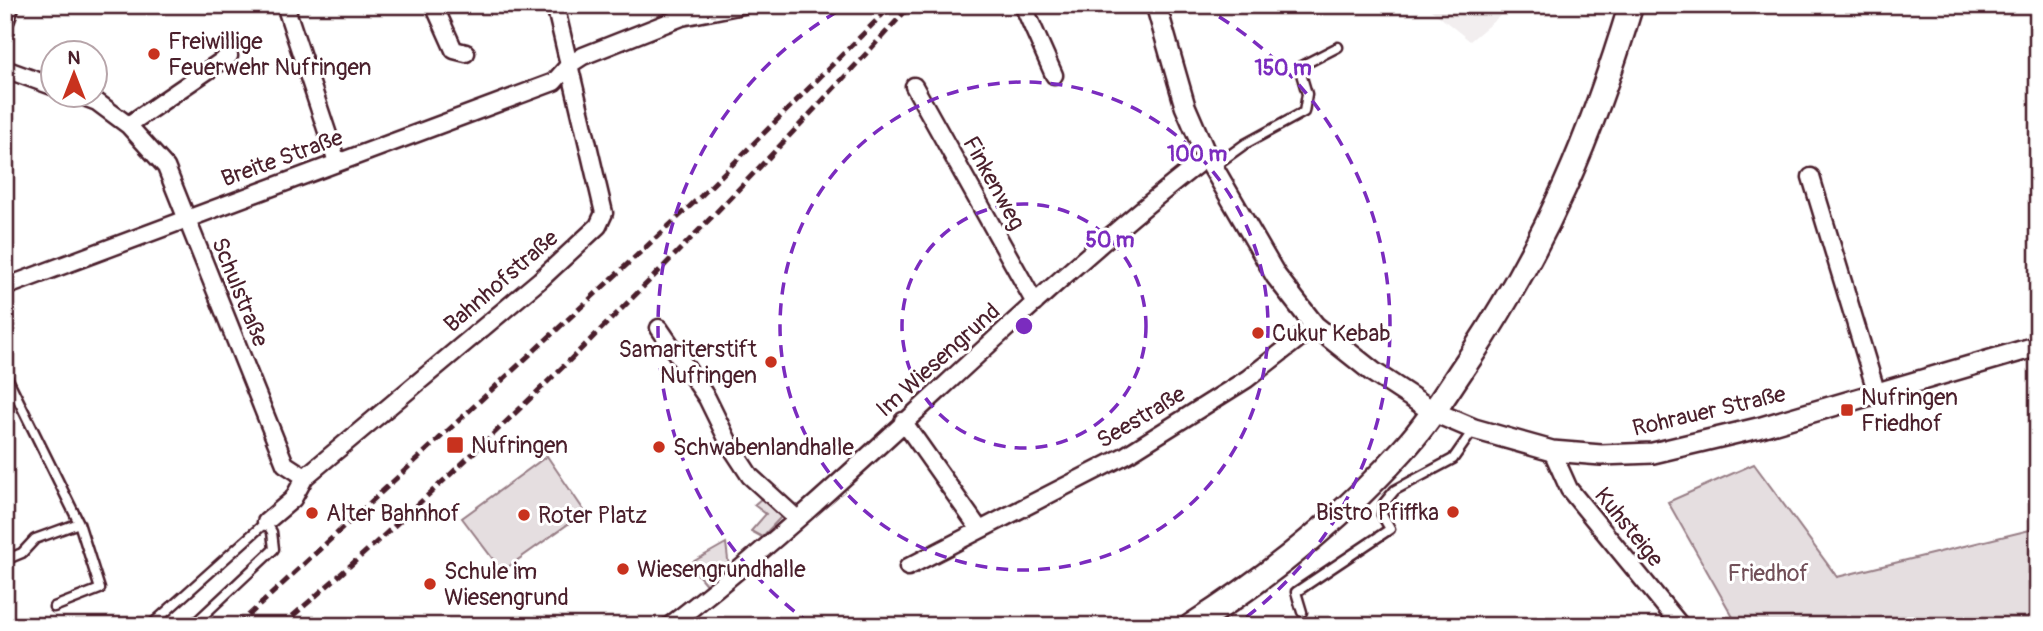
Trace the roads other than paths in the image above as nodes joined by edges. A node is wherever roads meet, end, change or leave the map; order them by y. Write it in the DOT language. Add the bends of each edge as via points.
graph roads {
  1 [pos="9,5"];
  2 [pos="285,5"];
  3 [pos="437,5"];
  4 [pos="555,5"];
  5 [pos="743,5"];
  6 [pos="1023,5"];
  7 [pos="1156,5"];
  8 [pos="1631,5"];
  9 [pos="5,18"];
  10 [pos="1338,47"];
  11 [pos="466,53"];
  12 [pos="229,56"];
  13 [pos="569,65"];
  14 [pos="5,69"];
  15 [pos="1055,75"];
  16 [pos="38,81"];
  17 [pos="914,86"];
  18 [pos="105,108"];
  19 [pos="128,125"];
  20 [pos="337,162"];
  21 [pos="1210,162"];
  22 [pos="1811,177"];
  23 [pos="186,218"];
  24 [pos="5,286"];
  25 [pos="1035,303"];
  26 [pos="1315,326"];
  27 [pos="659,328"];
  28 [pos="2038,346"];
  29 [pos="5,373"];
  30 [pos="1877,394"];
  31 [pos="1434,412"];
  32 [pos="903,421"];
  33 [pos="1474,429"];
  34 [pos="1552,451"];
  35 [pos="305,477"];
  36 [pos="796,518"];
  37 [pos="79,523"];
  38 [pos="269,527"];
  39 [pos="980,530"];
  40 [pos="5,560"];
  41 [pos="908,567"];
  42 [pos="54,607"];
  43 [pos="1301,612"];
  44 [pos="150,626"];
  45 [pos="192,626"];
  46 [pos="669,626"];
  47 [pos="1191,626"];
  48 [pos="1681,626"];
  1 -- 9 [label="street"];
  2 -- 20 [label="street"];
  3 -- 11 [label="street" via="454,50"];
  4 -- 13 [label="street, Bahnhofstraße"];
  5 -- 13 [label="street, Breite Straße" via="682,17"];
  6 -- 15 [label="street"];
  7 -- 21 [label="street, Rohrauer Straße" via="1185,106"];
  8 -- 31 [label="main road" via="1590,131 1535,253"];
  10 -- 21 [label="lane" via="1299,67 1307,94 1304,112"];
  12 -- 19 [label="street"];
  13 -- 20 [label="street, Breite Straße" via="554,82"];
  13 -- 35 [label="street, Bahnhofstraße" via="604,213 598,226"];
  14 -- 16 [label="street"];
  17 -- 25 [label="street, Finkenweg"];
  18 -- 19 [label="street, Schulstraße"];
  19 -- 23 [label="street, Schulstraße" via="166,167"];
  20 -- 23 [label="street, Breite Straße"];
  21 -- 25 [label="street, Im Wiesengrund" via="1135,215"];
  21 -- 26 [label="street, Rohrauer Straße" via="1276,275"];
  22 -- 30 [label="street"];
  23 -- 24 [label="street, Breite Straße"];
  23 -- 35 [label="street, Schulstraße" via="285,464"];
  25 -- 32 [label="street, Im Wiesengrund"];
  26 -- 31 [label="street, Rohrauer Straße"];
  26 -- 39 [label="street, Seestraße" via="1247,379 1126,455"];
  27 -- 36 [label="street" via="707,398 750,476"];
  28 -- 30 [label="street, Rohrauer Straße"];
  29 -- 37 [label="lane"];
  30 -- 34 [label="street, Rohrauer Straße" via="1653,453 1601,456"];
  31 -- 33 [label="street, Rohrauer Straße"];
  31 -- 47 [label="main road" via="1405,448 1332,519 1273,569"];
  32 -- 36 [label="street, Im Wiesengrund"];
  32 -- 39 [label="street"];
  33 -- 34 [label="street, Rohrauer Straße"];
  33 -- 43 [label="lane" via="1453,459 1395,490 1384,503 1382,515 1390,529 1296,592"];
  34 -- 48 [label="street, Kuhsteige" via="1569,489"];
  35 -- 38 [label="street, Bahnhofstraße"];
  36 -- 46 [label="street, Im Wiesengrund"];
  37 -- 40 [label="lane" via="35,539 22,553"];
  37 -- 42 [label="lane" via="100,589"];
  38 -- 44 [label="lane, Bahnhofstraße"];
  38 -- 45 [label="lane, Bahnhofstraße" via="274,549"];
  39 -- 41 [label="street, Seestraße"];
}
